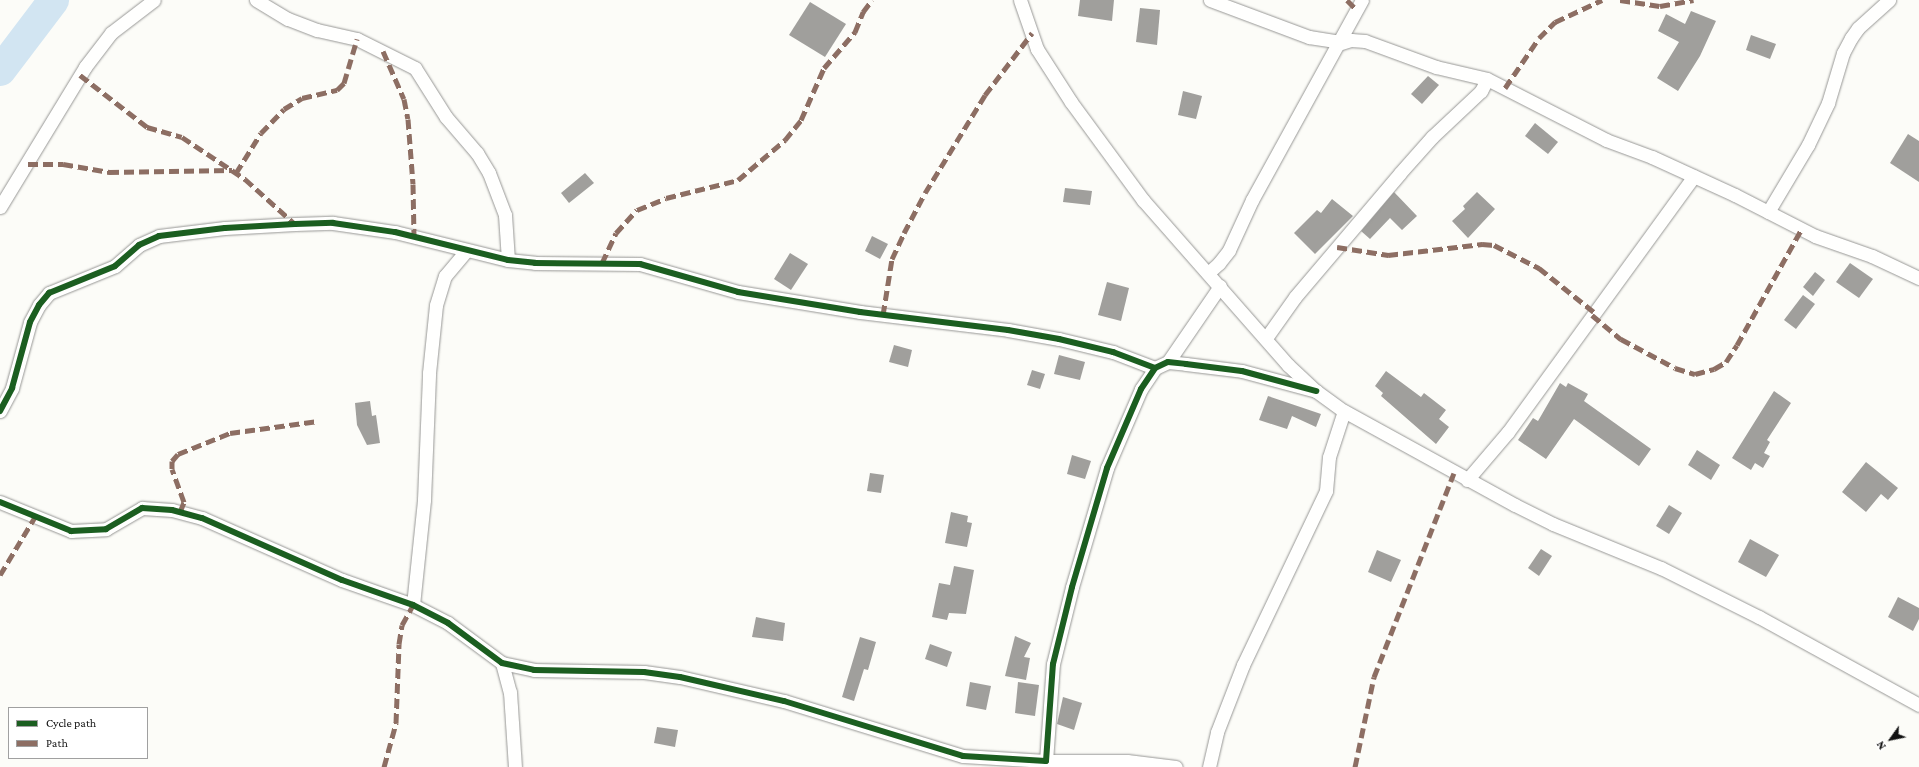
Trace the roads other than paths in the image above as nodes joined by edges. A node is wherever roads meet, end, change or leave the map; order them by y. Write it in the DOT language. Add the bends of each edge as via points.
graph roads {
  1 [pos="154,0"];
  2 [pos="256,0"];
  3 [pos="1020,0"];
  4 [pos="1210,0"];
  5 [pos="1362,0"];
  6 [pos="1889,0"];
  7 [pos="1339,43"];
  8 [pos="1487,79"];
  9 [pos="1694,176"];
  10 [pos="0,207"];
  11 [pos="1768,212"];
  12 [pos="466,251"];
  13 [pos="508,260"];
  14 [pos="1208,273"];
  15 [pos="1919,278"];
  16 [pos="1220,286"];
  17 [pos="1266,338"];
  18 [pos="1168,362"];
  19 [pos="1155,368"];
  20 [pos="1316,391"];
  21 [pos="0,411"];
  22 [pos="1344,411"];
  23 [pos="1467,480"];
  24 [pos="0,502"];
  25 [pos="413,605"];
  26 [pos="502,663"];
  27 [pos="1919,705"];
  28 [pos="1044,764"];
  29 [pos="515,767"];
  30 [pos="1176,767"];
  31 [pos="1209,767"];
  1 -- 10 [label="street" via="111,33 85,67"];
  2 -- 13 [label="street" via="288,19 317,30 357,39 415,68 446,117 477,153 489,173 505,215"];
  3 -- 14 [label="street" via="1037,50 1076,109 1143,200"];
  4 -- 7 [label="street" via="1309,36"];
  5 -- 7 [label="street"];
  6 -- 11 [label="street" via="1858,28 1851,38 1843,53 1825,110 1794,171"];
  7 -- 8 [label="street" via="1351,40 1365,41 1436,67"];
  7 -- 14 [label="street" via="1252,200 1229,250"];
  8 -- 9 [label="street" via="1606,140"];
  8 -- 17 [label="street" via="1481,91 1432,137 1400,172 1296,296"];
  9 -- 11 [label="street"];
  9 -- 23 [label="street" via="1508,432"];
  11 -- 15 [label="street" via="1815,236 1872,256"];
  12 -- 13 [label="street"];
  12 -- 21 [label="street" via="395,232 333,224 225,228 159,236 139,245 114,266 49,293 30,322 12,388"];
  12 -- 25 [label="street" via="445,276 436,305 429,373 424,500"];
  13 -- 19 [label="street" via="535,263 640,264 738,292 860,312 1008,330 1059,340 1113,352"];
  14 -- 16 [label="street"];
  16 -- 17 [label="street"];
  16 -- 18 [label="street"];
  17 -- 20 [label="street" via="1288,365"];
  18 -- 19 [label="street"];
  18 -- 20 [label="street" via="1242,371"];
  19 -- 28 [label="street" via="1140,389 1107,468 1074,579 1054,664"];
  20 -- 22 [label="street"];
  22 -- 23 [label="street"];
  22 -- 31 [label="street" via="1329,457 1326,491 1243,665 1217,732"];
  23 -- 27 [label="street" via="1553,524 1689,582 1759,617"];
  24 -- 25 [label="street" via="71,531 106,529 142,508 172,510 237,532 342,580"];
  25 -- 26 [label="street" via="448,623"];
  26 -- 28 [label="street" via="534,670 644,672 680,677 784,701 963,756"];
  26 -- 29 [label="street" via="510,692"];
  28 -- 30 [label="street" via="1126,761"];
}
